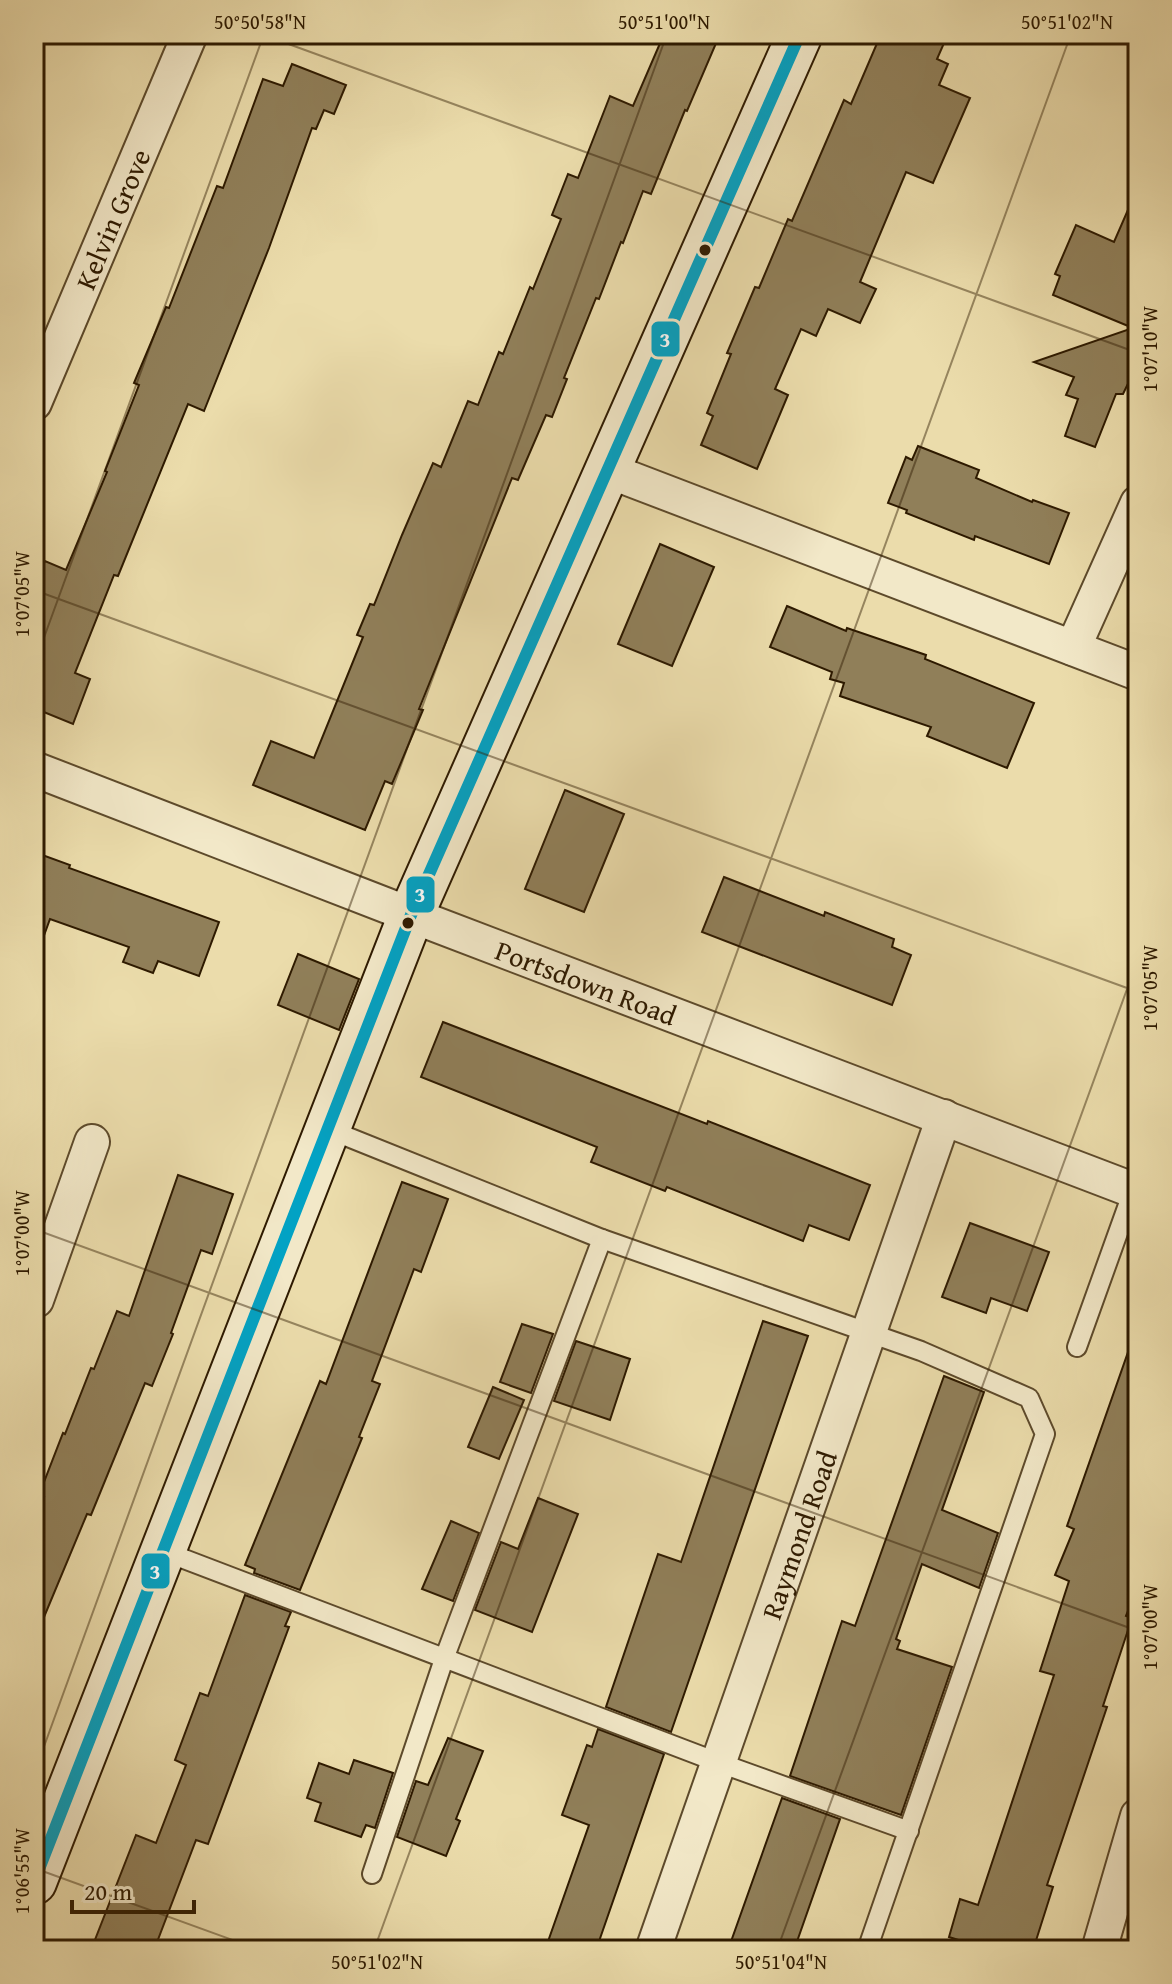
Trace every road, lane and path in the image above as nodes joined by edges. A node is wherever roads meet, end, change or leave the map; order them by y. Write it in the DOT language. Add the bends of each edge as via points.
graph roads {
  1 [pos="190,34"];
  2 [pos="800,34"];
  3 [pos="34,403"];
  4 [pos="607,470"];
  5 [pos="1138,503"];
  6 [pos="1073,648"];
  7 [pos="1138,673"];
  8 [pos="34,769"];
  9 [pos="411,915"];
  10 [pos="944,1117"];
  11 [pos="328,1129"];
  12 [pos="92,1142"];
  13 [pos="1136,1192"];
  14 [pos="602,1239"];
  15 [pos="34,1299"];
  16 [pos="868,1332"];
  17 [pos="1077,1347"];
  18 [pos="163,1551"];
  19 [pos="444,1659"];
  20 [pos="717,1762"];
  21 [pos="45,1821"];
  22 [pos="909,1831"];
  23 [pos="1135,1836"];
  24 [pos="372,1874"];
  25 [pos="34,1882"];
  26 [pos="653,1950"];
  27 [pos="867,1950"];
  28 [pos="1099,1950"];
  1 -- 3 [label="street, Kelvin Grove"];
  2 -- 4 [label="street"];
  4 -- 6 [label="street"];
  4 -- 9 [label="street"];
  5 -- 6 [label="street"];
  6 -- 7 [label="street"];
  8 -- 9 [label="street, Portsdown Road"];
  9 -- 10 [label="street, Portsdown Road"];
  9 -- 11 [label="street"];
  10 -- 13 [label="street, Portsdown Road"];
  10 -- 16 [label="street, Raymond Road"];
  11 -- 14 [label="lane"];
  11 -- 18 [label="street"];
  12 -- 15 [label="street"];
  13 -- 17 [label="lane"];
  14 -- 16 [label="lane"];
  14 -- 19 [label="lane"];
  16 -- 20 [label="street, Raymond Road"];
  16 -- 22 [label="lane" via="1029,1398 1045,1434"];
  18 -- 19 [label="lane"];
  18 -- 21 [label="street"];
  19 -- 20 [label="lane"];
  19 -- 24 [label="lane"];
  20 -- 22 [label="lane"];
  20 -- 26 [label="street, Raymond Road"];
  21 -- 25 [label="street"];
  22 -- 27 [label="lane"];
  23 -- 28 [label="street"];
}
